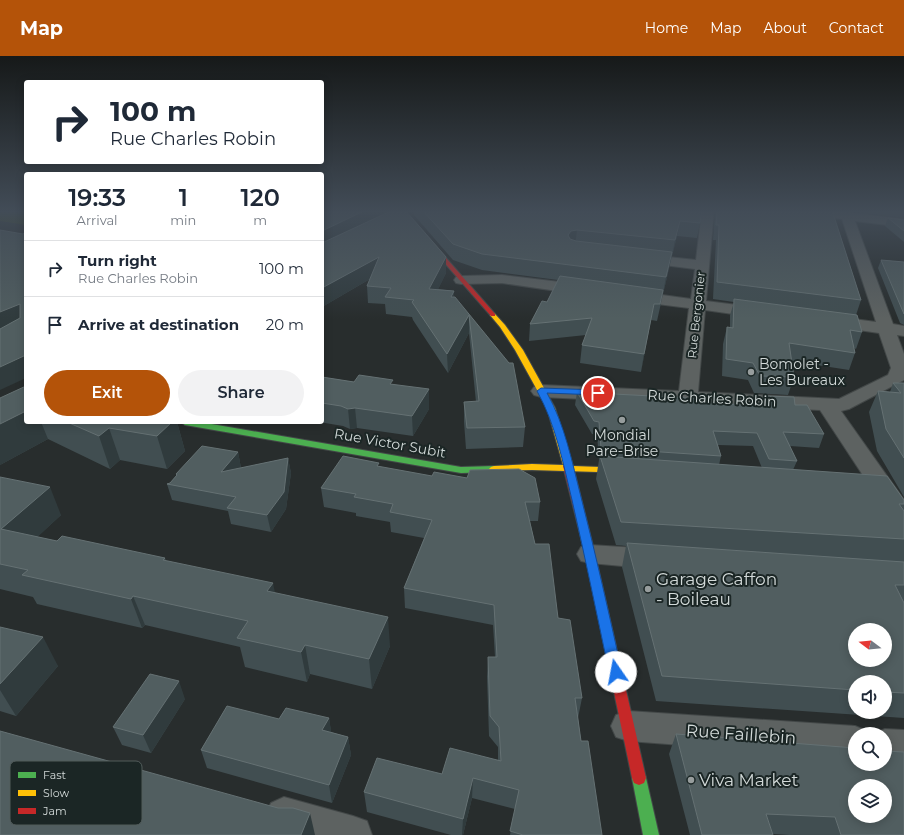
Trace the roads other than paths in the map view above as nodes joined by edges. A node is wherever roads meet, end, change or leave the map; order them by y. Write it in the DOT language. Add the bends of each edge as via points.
graph roads {
  1 [pos="433,246"];
  2 [pos="703,246"];
  3 [pos="860,246"];
  4 [pos="627,257"];
  5 [pos="701,265"];
  6 [pos="461,280"];
  7 [pos="596,291"];
  8 [pos="619,294"];
  9 [pos="697,304"];
  10 [pos="775,314"];
  11 [pos="814,319"];
  12 [pos="894,329"];
  13 [pos="900,378"];
  14 [pos="541,391"];
  15 [pos="688,396"];
  16 [pos="827,405"];
  17 [pos="196,424"];
  18 [pos="569,468"];
  19 [pos="635,472"];
  20 [pos="904,518"];
  21 [pos="590,554"];
  22 [pos="677,560"];
  23 [pos="628,726"];
  24 [pos="848,742"];
  25 [pos="892,745"];
  26 [pos="904,746"];
  27 [pos="253,807"];
  28 [pos="353,835"];
  29 [pos="650,835"];
  1 -- 6 [label="main road"];
  2 -- 5 [label="street, Rue Bergonier"];
  3 -- 12 [label="street, Rue Charles Robin"];
  4 -- 5 [label="street"];
  5 -- 9 [label="street, Rue Bergonier"];
  6 -- 7 [label="street" via="502,279"];
  6 -- 14 [label="main road" via="503,326"];
  8 -- 9 [label="street"];
  9 -- 10 [label="street"];
  9 -- 15 [label="street, Rue Bergonier"];
  11 -- 12 [label="street"];
  12 -- 13 [label="street, Rue Charles Robin"];
  13 -- 16 [label="street, Rue Charles Robin" via="842,405"];
  14 -- 15 [label="street, Rue Charles Robin"];
  14 -- 18 [label="main road" via="551,408"];
  15 -- 16 [label="street, Rue Charles Robin"];
  16 -- 20 [label="street" via="877,489"];
  17 -- 18 [label="main road, Rue Victor Subit" via="461,470"];
  18 -- 19 [label="main road, Rue Victor Subit"];
  18 -- 21 [label="main road"];
  21 -- 22 [label="street"];
  21 -- 23 [label="main road"];
  23 -- 24 [label="street, Rue Faillebin"];
  23 -- 29 [label="main road"];
  25 -- 26 [label="street"];
  27 -- 28 [label="street"];
}
